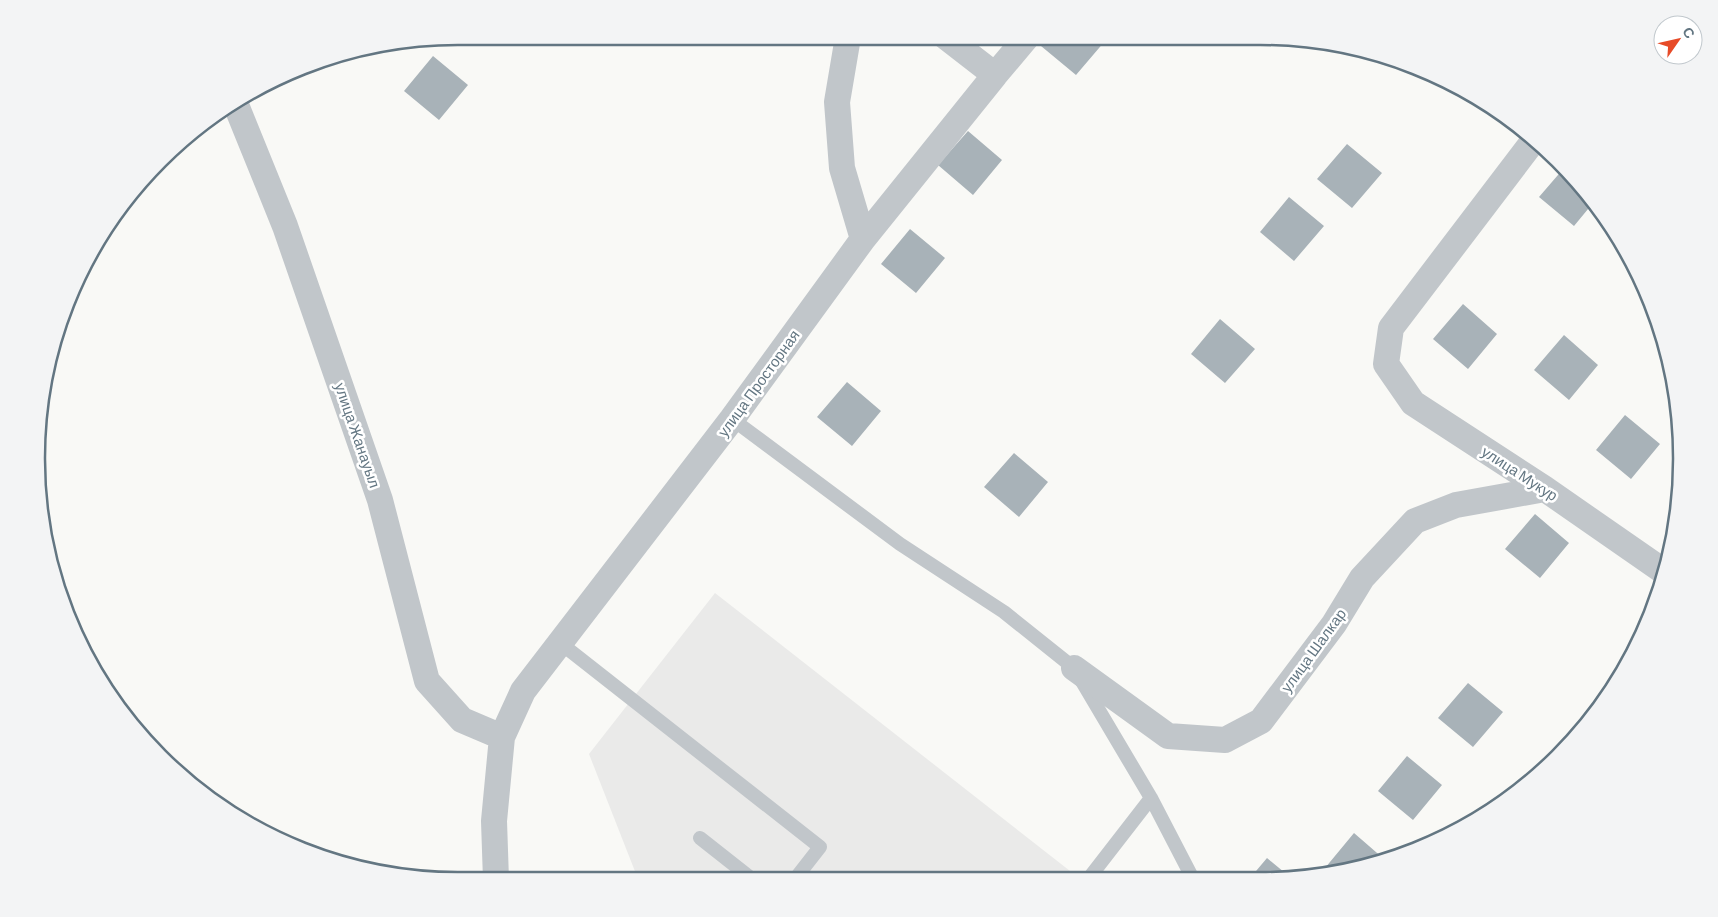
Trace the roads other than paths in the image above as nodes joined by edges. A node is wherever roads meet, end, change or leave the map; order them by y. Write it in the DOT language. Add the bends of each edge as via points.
graph roads {
  1 [pos="847,45"];
  2 [pos="956,45"];
  3 [pos="1020,45"];
  4 [pos="994,75"];
  5 [pos="238,109"];
  6 [pos="1530,146"];
  7 [pos="864,240"];
  8 [pos="732,419"];
  9 [pos="1545,489"];
  10 [pos="1658,568"];
  11 [pos="559,642"];
  12 [pos="1074,668"];
  13 [pos="502,737"];
  14 [pos="1151,798"];
  15 [pos="700,838"];
  16 [pos="496,872"];
  17 [pos="743,872"];
  18 [pos="800,872"];
  19 [pos="1094,872"];
  20 [pos="1189,872"];
  1 -- 7 [label="street" via="837,102 842,168"];
  2 -- 4 [label="street"];
  3 -- 4 [label="street, улица Просторная"];
  4 -- 7 [label="street, улица Просторная"];
  5 -- 13 [label="street, улица Жанауыл" via="285,226 380,500 427,681 462,720"];
  6 -- 9 [label="street, улица Мукур" via="1391,328 1386,364 1414,403"];
  7 -- 8 [label="street, улица Просторная"];
  8 -- 11 [label="street, улица Просторная"];
  8 -- 12 [label="lane" via="900,544 1004,612"];
  9 -- 10 [label="street, улица Мукур"];
  9 -- 12 [label="street, улица Шалкар" via="1456,504 1414,521 1362,578 1334,624 1261,721 1225,740 1168,736"];
  11 -- 13 [label="street, улица Просторная" via="523,690"];
  11 -- 18 [label="lane" via="820,847"];
  12 -- 14 [label="lane"];
  13 -- 16 [label="street, улица Просторная" via="494,821"];
  14 -- 19 [label="lane"];
  14 -- 20 [label="lane"];
  15 -- 17 [label="lane"];
}
